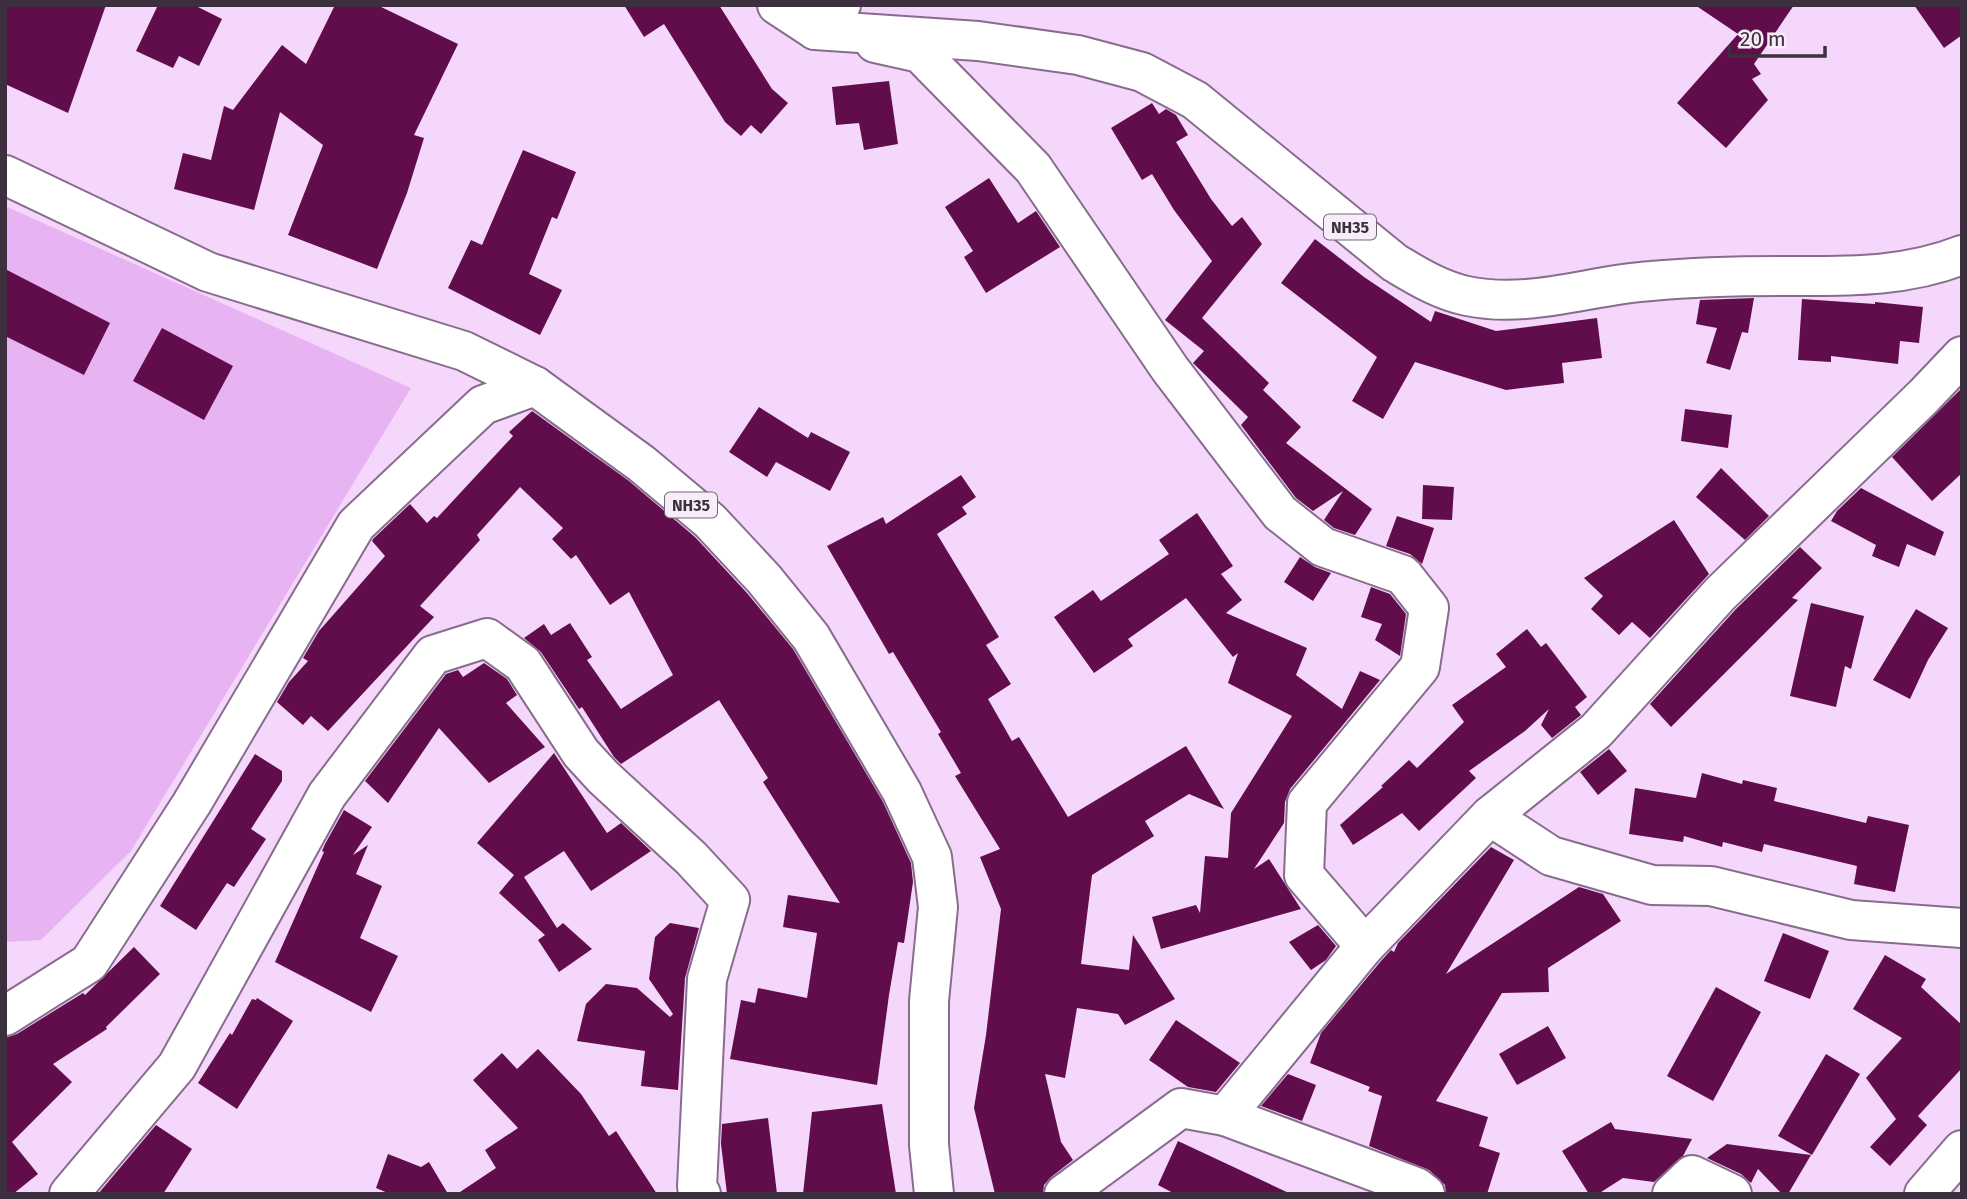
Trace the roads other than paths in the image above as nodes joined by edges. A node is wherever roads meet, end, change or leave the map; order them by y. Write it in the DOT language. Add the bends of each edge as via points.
graph roads {
  1 [pos="777,5"];
  2 [pos="828,18"];
  3 [pos="5,175"];
  4 [pos="1962,255"];
  5 [pos="1962,356"];
  6 [pos="535,386"];
  7 [pos="1490,816"];
  8 [pos="1962,928"];
  9 [pos="1365,946"];
  10 [pos="12,1005"];
  11 [pos="1225,1116"];
  12 [pos="1962,1150"];
  13 [pos="69,1194"];
  14 [pos="701,1194"];
  15 [pos="934,1194"];
  16 [pos="1064,1194"];
  17 [pos="1425,1194"];
  18 [pos="1672,1194"];
  19 [pos="1732,1194"];
  20 [pos="1924,1194"];
  1 -- 2 [label="main road, NH35"];
  2 -- 4 [label="main road, NH35" via="1078,55 1142,72 1195,100 1395,263 1431,284 1466,296 1522,300 1650,281 1867,277"];
  2 -- 9 [label="main road" via="920,53 1033,168 1170,369 1280,513 1323,547 1403,575 1429,608 1420,667 1307,803 1304,875"];
  3 -- 6 [label="main road, NH35" via="208,272 464,351"];
  5 -- 7 [label="main road" via="1720,594 1596,731"];
  6 -- 10 [label="main road" via="483,405 356,526 192,803 89,963"];
  6 -- 15 [label="main road, NH35" via="642,464 710,521 764,579 811,636 902,792 932,857 938,907 929,1001 929,1144"];
  7 -- 8 [label="main road" via="1551,856 1652,885 1711,886 1851,920"];
  7 -- 9 [label="main road"];
  9 -- 11 [label="main road"];
  11 -- 16 [label="main road" via="1181,1108"];
  11 -- 17 [label="main road"];
  12 -- 20 [label="main road"];
  13 -- 14 [label="main road" via="177,1066 327,795 408,687 433,654 487,638 523,664 581,753 603,777 730,900 706,979 697,1187"];
  18 -- 19 [label="main road" via="1692,1175"];
}
